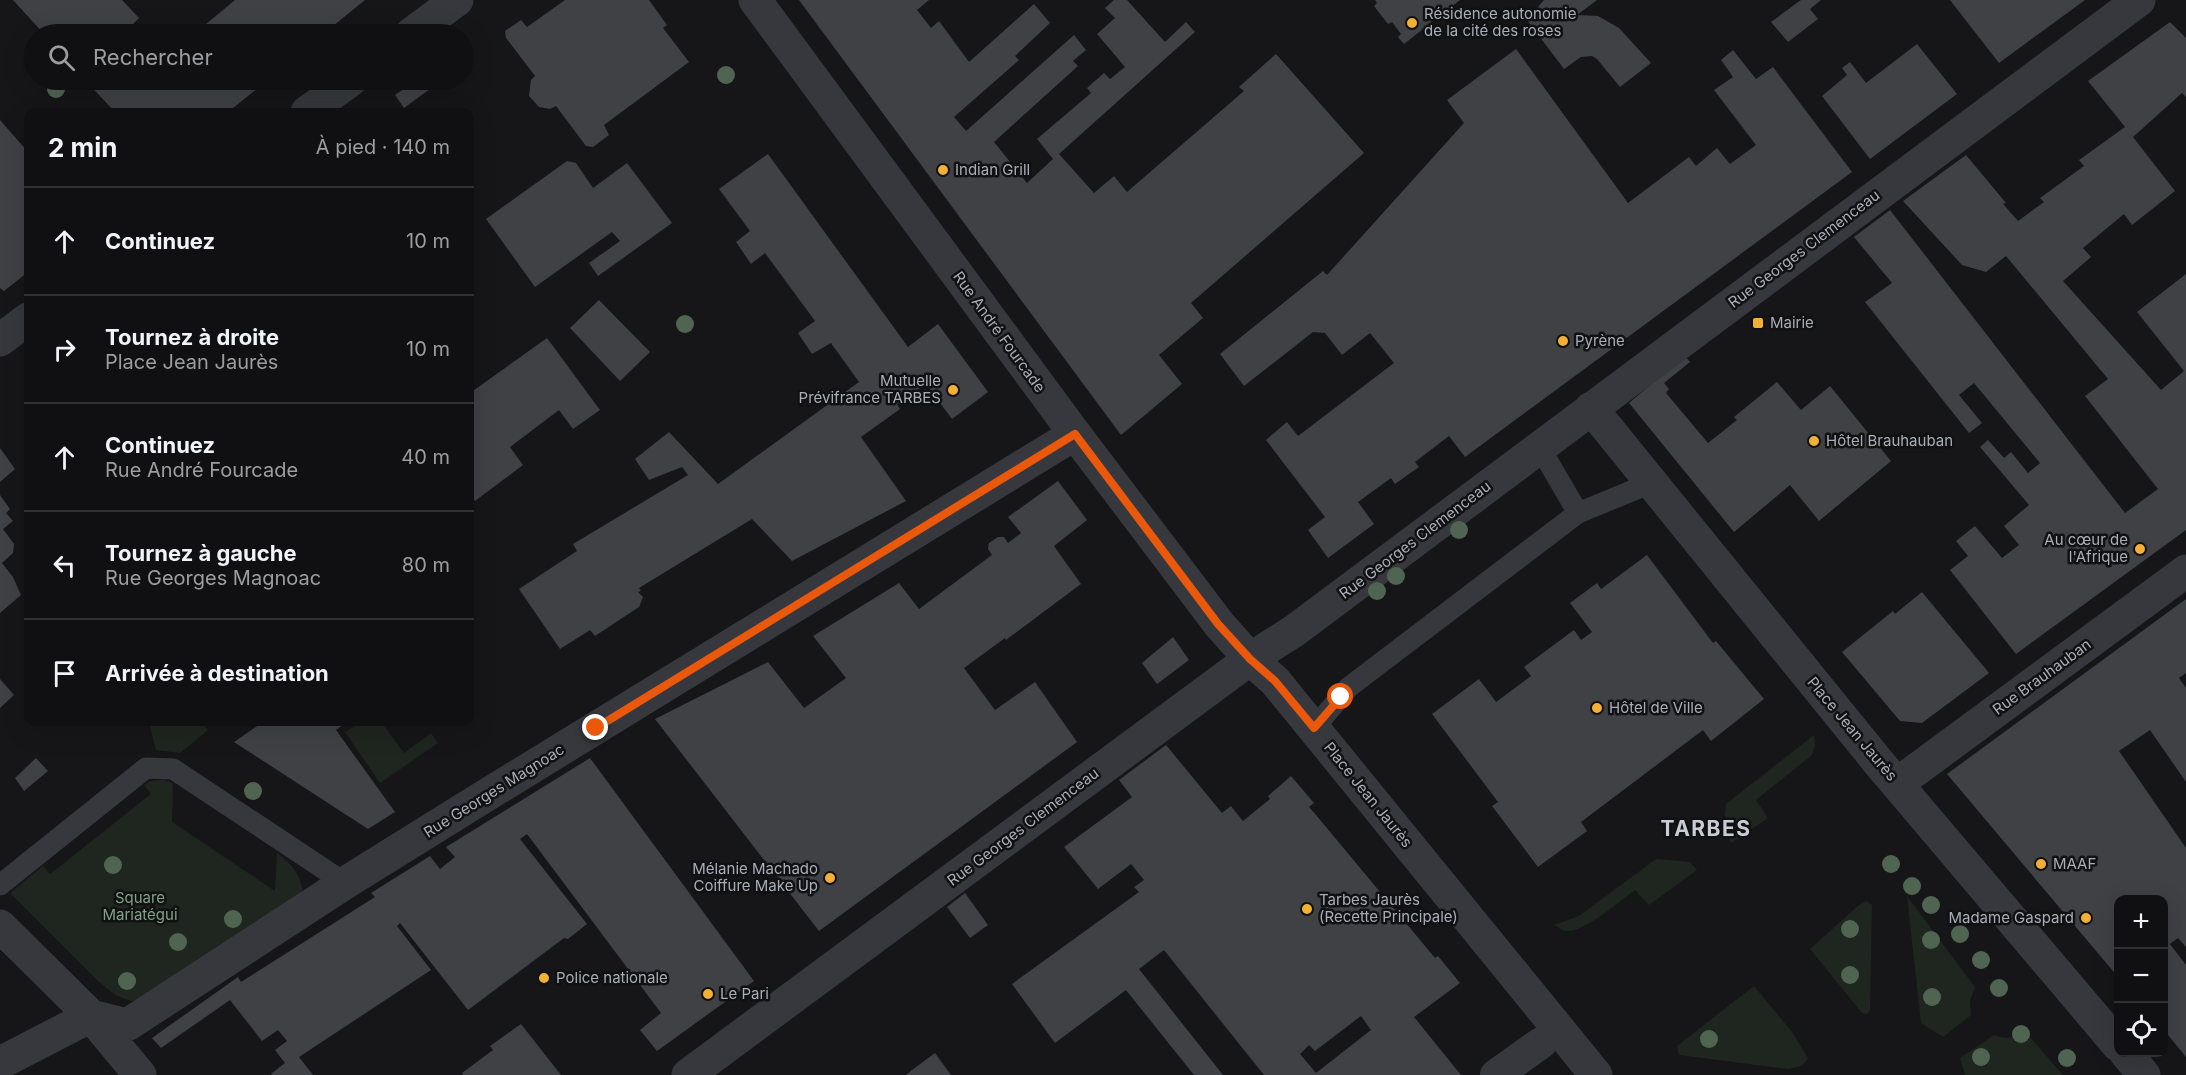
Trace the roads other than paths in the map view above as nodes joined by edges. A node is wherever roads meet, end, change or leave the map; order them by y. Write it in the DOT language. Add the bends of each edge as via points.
graph roads {
  1 [pos="457,0"];
  2 [pos="755,0"];
  3 [pos="2139,0"];
  4 [pos="425,24"];
  5 [pos="337,90"];
  6 [pos="312,108"];
  7 [pos="24,322"];
  8 [pos="0,340"];
  9 [pos="1591,408"];
  10 [pos="1075,434"];
  11 [pos="1539,446"];
  12 [pos="1651,483"];
  13 [pos="1578,513"];
  14 [pos="2186,570"];
  15 [pos="1250,659"];
  16 [pos="1314,728"];
  17 [pos="1897,784"];
  18 [pos="345,883"];
  19 [pos="0,885"];
  20 [pos="0,926"];
  21 [pos="91,1016"];
  22 [pos="2114,1041"];
  23 [pos="1540,1042"];
  24 [pos="2128,1057"];
  25 [pos="0,1063"];
  26 [pos="140,1075"];
  27 [pos="688,1075"];
  28 [pos="1496,1075"];
  29 [pos="1596,1075"];
  30 [pos="2144,1075"];
  1 -- 4 [label="street"];
  2 -- 10 [label="street, Rue André Fourcade"];
  3 -- 9 [label="street, Rue Georges Clemenceau"];
  5 -- 6 [label="street"];
  7 -- 8 [label="street"];
  9 -- 11 [label="street, Rue Georges Clemenceau"];
  9 -- 12 [label="street, Place Jean Jaurès"];
  10 -- 15 [label="street, Rue André Fourcade" via="1218,624"];
  10 -- 18 [label="street, Rue Georges Magnoac"];
  11 -- 13 [label="lane"];
  11 -- 15 [label="street, Rue Georges Clemenceau" via="1294,631"];
  12 -- 13 [label="lane"];
  12 -- 17 [label="street, Place Jean Jaurès"];
  13 -- 16 [label="lane" via="1349,687"];
  14 -- 17 [label="street, Rue Brauhauban"];
  15 -- 16 [label="street, Place Jean Jaurès" via="1275,681"];
  15 -- 27 [label="street, Rue Georges Clemenceau"];
  16 -- 29 [label="street, Place Jean Jaurès"];
  17 -- 22 [label="street, Place Jean Jaurès"];
  18 -- 19 [label="lane" via="173,769 146,768"];
  18 -- 21 [label="street, Rue Georges Magnoac" via="127,1024"];
  20 -- 21 [label="street"];
  21 -- 25 [label="street"];
  21 -- 26 [label="street"];
  23 -- 28 [label="street"];
  24 -- 30 [label="street"];
}
